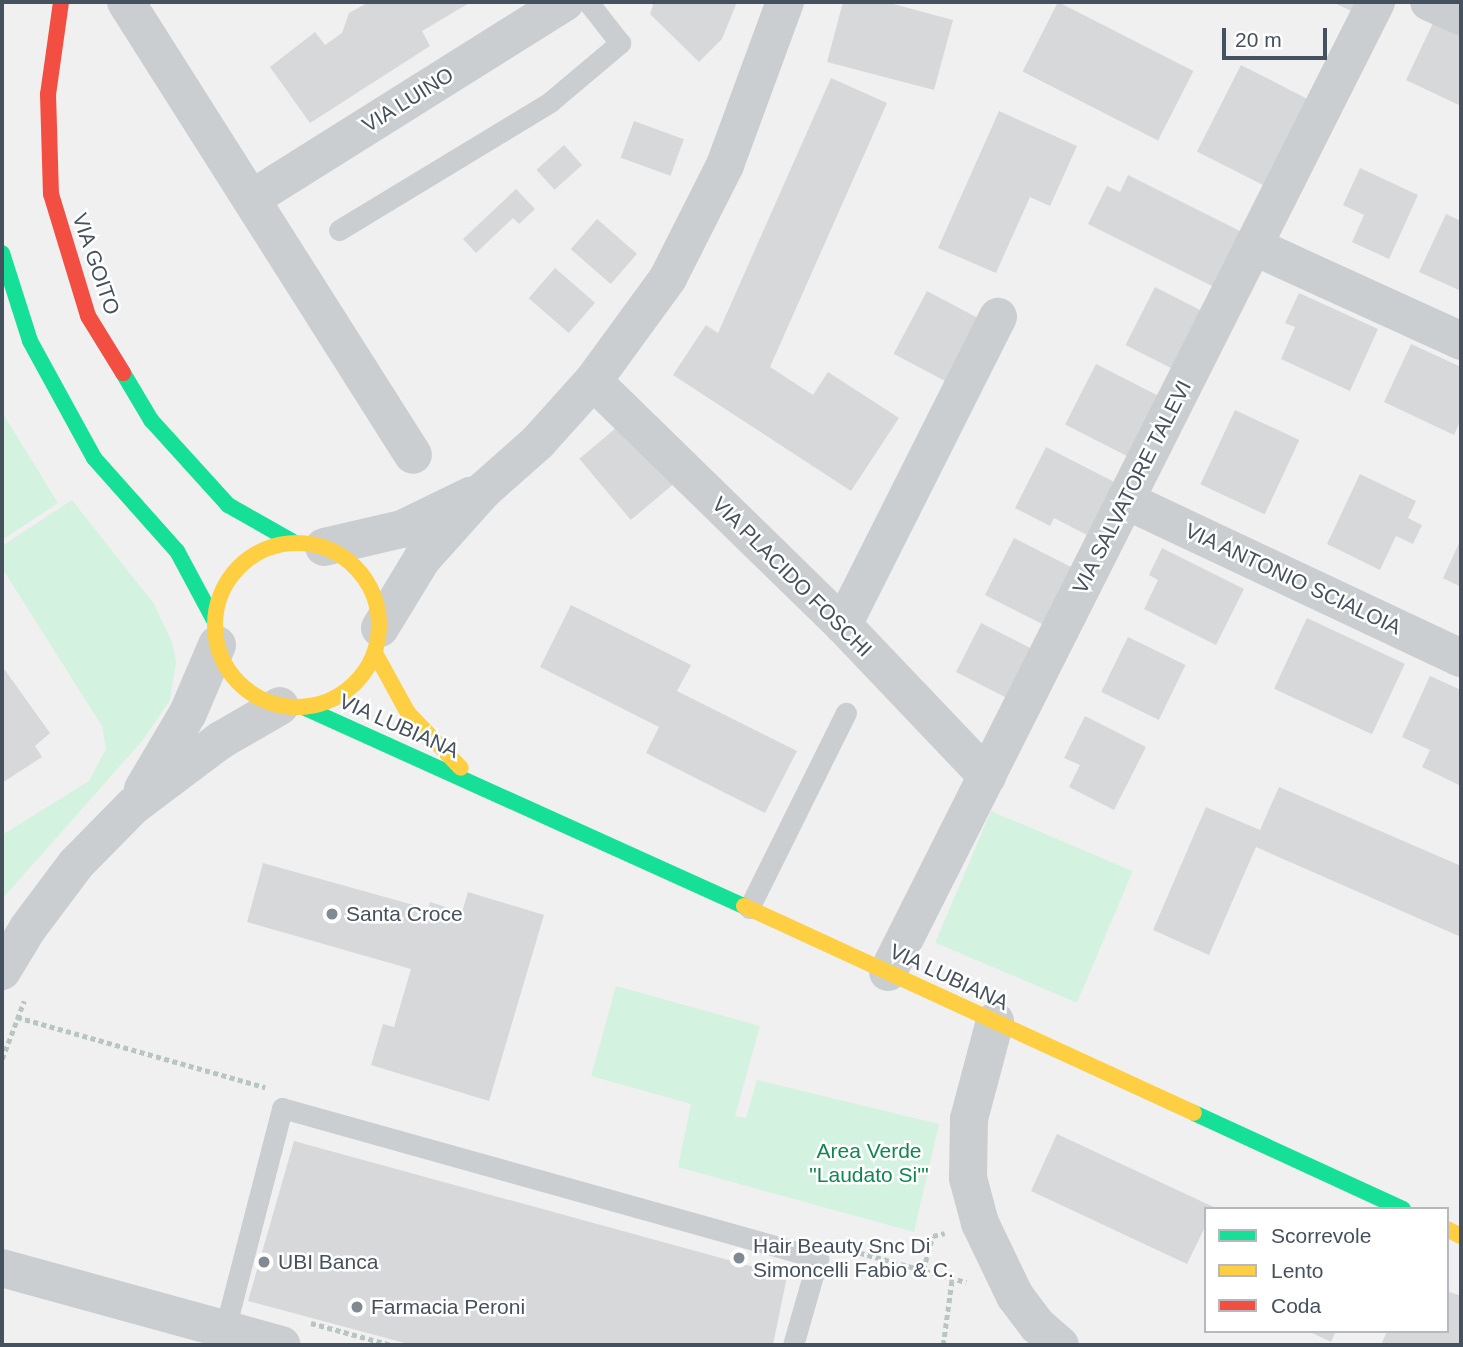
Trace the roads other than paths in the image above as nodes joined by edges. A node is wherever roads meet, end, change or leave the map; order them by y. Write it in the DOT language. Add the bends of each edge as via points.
graph roads {
  1 [pos="61,2"];
  2 [pos="126,2"];
  3 [pos="565,2"];
  4 [pos="588,2"];
  5 [pos="785,2"];
  6 [pos="1376,2"];
  7 [pos="1429,2"];
  8 [pos="1461,16"];
  9 [pos="251,199"];
  10 [pos="339,230"];
  11 [pos="1253,246"];
  12 [pos="2,253"];
  13 [pos="998,317"];
  14 [pos="1461,341"];
  15 [pos="593,381"];
  16 [pos="413,455"];
  17 [pos="484,490"];
  18 [pos="1125,500"];
  19 [pos="309,544"];
  20 [pos="843,625"];
  21 [pos="215,633"];
  22 [pos="378,640"];
  23 [pos="1461,659"];
  24 [pos="292,707"];
  25 [pos="846,713"];
  26 [pos="986,776"];
  27 [pos="477,784"];
  28 [pos="133,806"];
  29 [pos="749,908"];
  30 [pos="888,972"];
  31 [pos="15,982"];
  32 [pos="995,1021"];
  33 [pos="1399,1207"];
  34 [pos="8,1267"];
  35 [pos="225,1329"];
  36 [pos="282,1345"];
  37 [pos="793,1345"];
  38 [pos="1060,1345"];
  1 -- 19 [label="street, VIA GOITO" via="48,94 51,194 88,316 151,420 228,505"];
  2 -- 9 [label="street"];
  3 -- 9 [label="street, VIA LUINO"];
  4 -- 10 [label="lane" via="620,43 550,102"];
  5 -- 15 [label="street" via="725,165 668,278"];
  6 -- 11 [label="street, VIA SALVATORE TALEVI"];
  7 -- 8 [label="street"];
  9 -- 16 [label="street"];
  11 -- 14 [label="street"];
  11 -- 18 [label="street, VIA SALVATORE TALEVI"];
  12 -- 21 [label="street" via="30,341 94,458 177,551"];
  13 -- 20 [label="street"];
  15 -- 17 [label="street" via="538,442"];
  15 -- 20 [label="street, VIA PLACIDO FOSCHI"];
  17 -- 19 [label="street" via="402,529"];
  17 -- 22 [label="street" via="422,559"];
  18 -- 23 [label="street, VIA ANTONIO SCIALOIA"];
  18 -- 26 [label="street, VIA SALVATORE TALEVI"];
  19 -- 21 [label="street" via="269,546 247,558 230,575 219,597"];
  19 -- 22 [label="street" via="348,559 366,578 377,603"];
  20 -- 26 [label="street, VIA PLACIDO FOSCHI"];
  21 -- 24 [label="street" via="225,666 240,684 259,698"];
  21 -- 28 [label="street" via="188,713"];
  22 -- 24 [label="street" via="364,674 347,691 326,702"];
  22 -- 27 [label="street, VIA LUBIANA" via="408,713"];
  24 -- 27 [label="street, VIA LUBIANA"];
  24 -- 28 [label="street" via="221,740"];
  25 -- 29 [label="lane"];
  26 -- 30 [label="street, VIA SALVATORE TALEVI"];
  27 -- 29 [label="street, VIA LUBIANA"];
  28 -- 31 [label="street" via="76,864 28,928"];
  29 -- 30 [label="street, VIA LUBIANA"];
  30 -- 32 [label="street, VIA LUBIANA"];
  32 -- 33 [label="street, VIA LUBIANA"];
  32 -- 38 [label="street" via="969,1119 968,1178 980,1223 1015,1296"];
  34 -- 35 [label="street"];
  35 -- 36 [label="street"];
  35 -- 37 [label="lane" via="282,1108 818,1258"];
}
